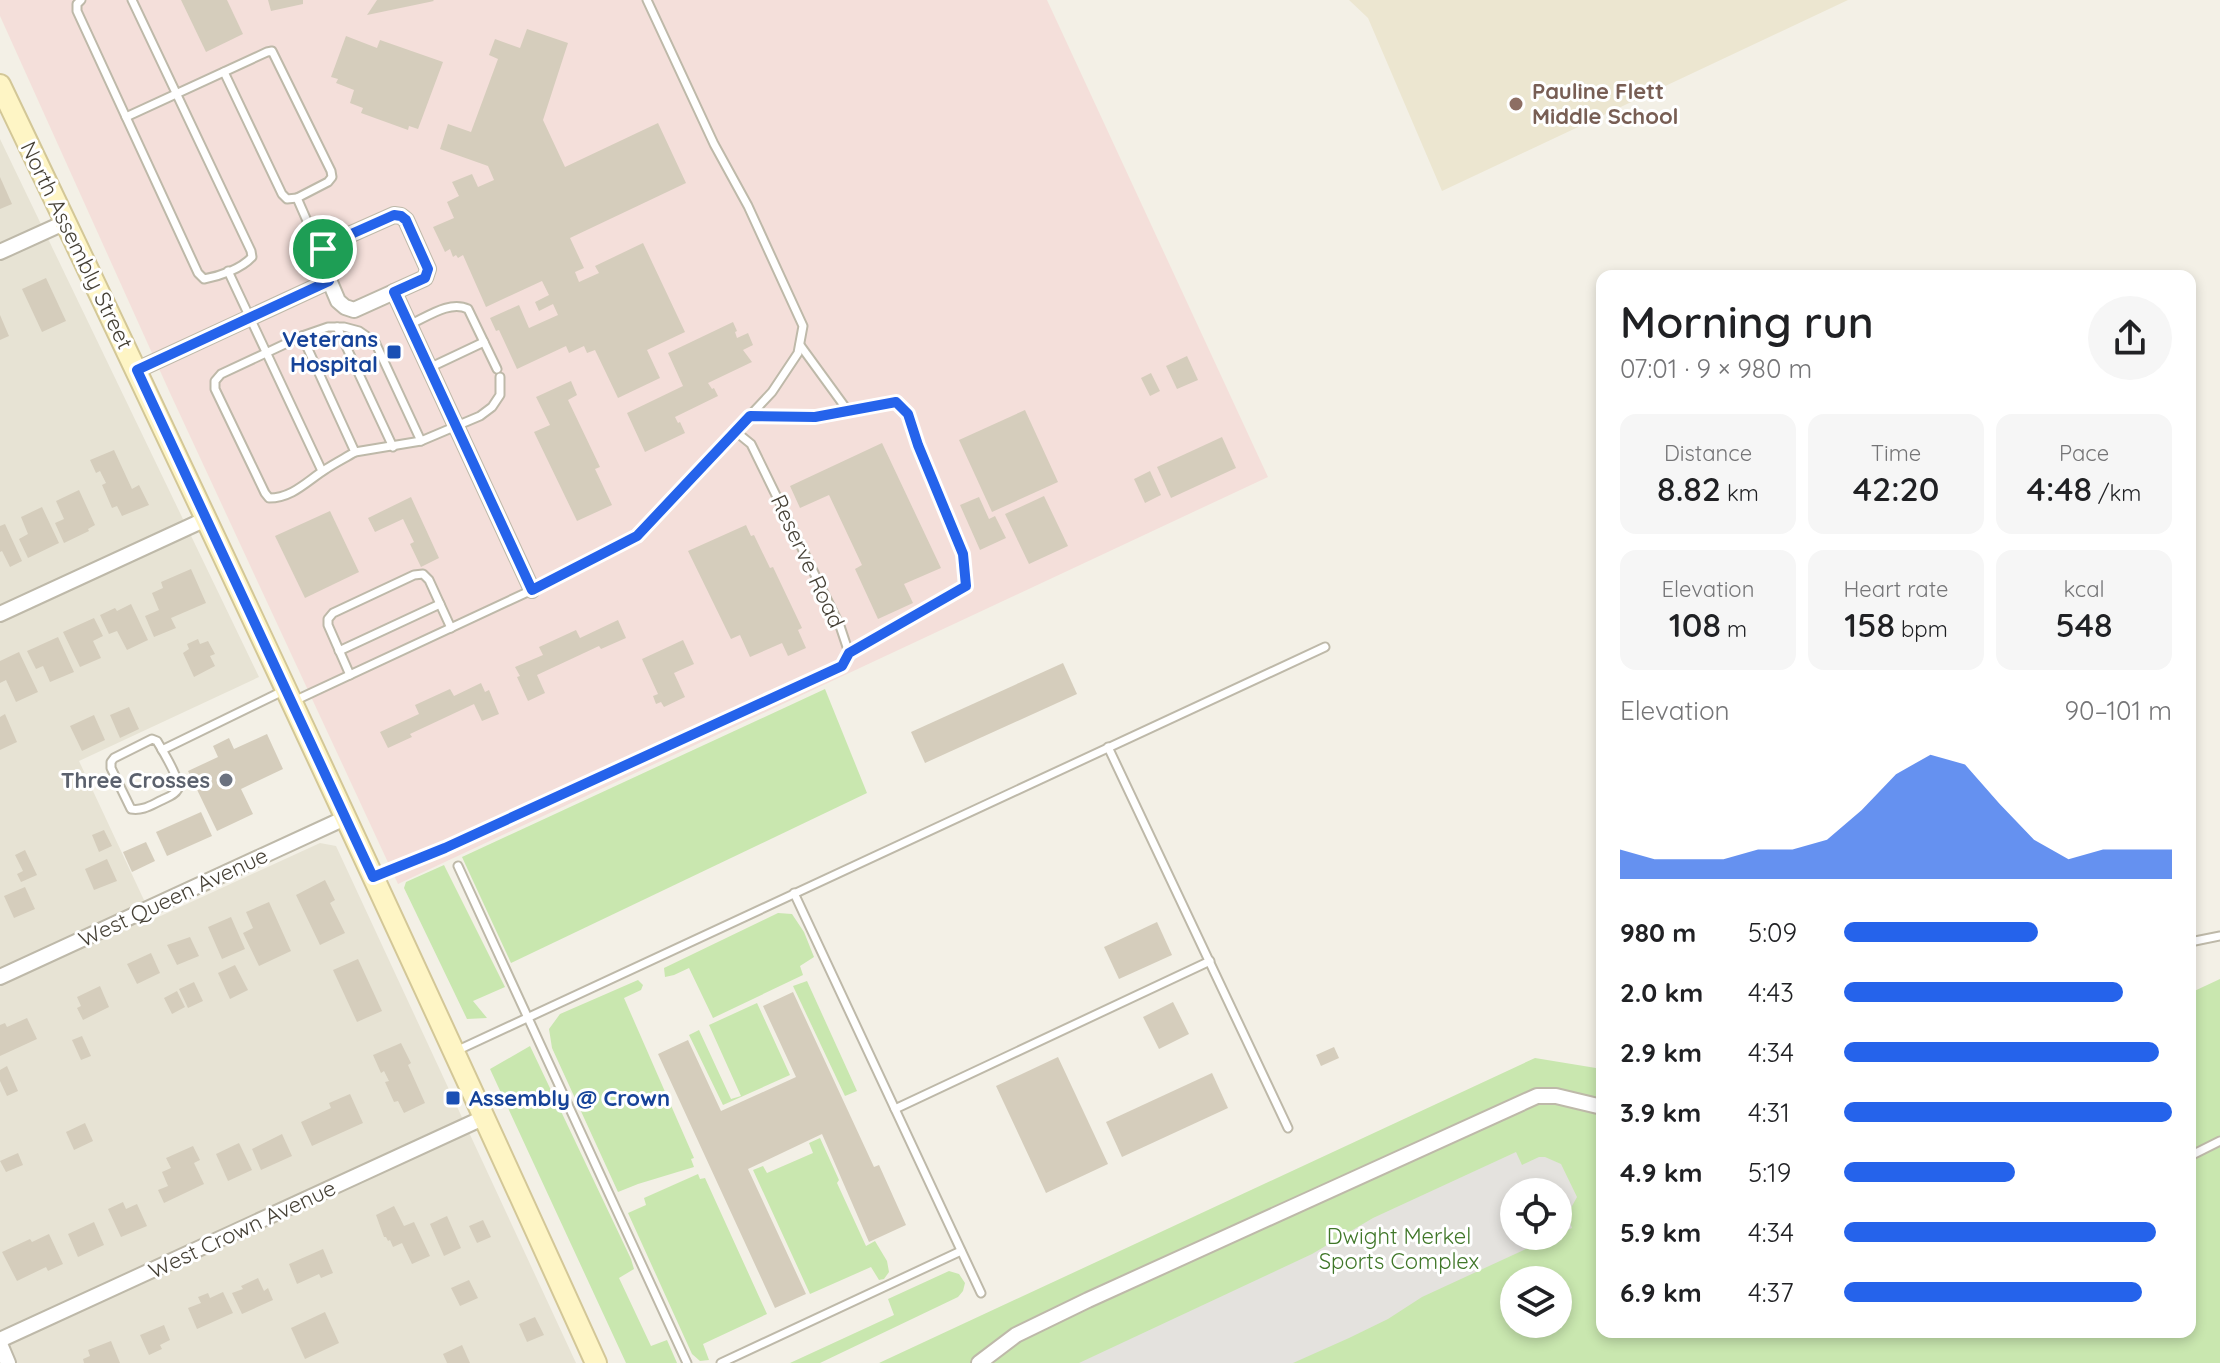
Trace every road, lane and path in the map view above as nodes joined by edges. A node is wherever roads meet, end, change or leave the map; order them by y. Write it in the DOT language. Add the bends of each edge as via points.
graph roads {
  1 [pos="81,0"];
  2 [pos="132,0"];
  3 [pos="647,0"];
  4 [pos="224,72"];
  5 [pos="0,85"];
  6 [pos="177,94"];
  7 [pos="126,117"];
  8 [pos="297,198"];
  9 [pos="66,222"];
  10 [pos="323,249"];
  11 [pos="0,252"];
  12 [pos="228,271"];
  13 [pos="329,281"];
  14 [pos="394,292"];
  15 [pos="248,317"];
  16 [pos="409,325"];
  17 [pos="337,327"];
  18 [pos="302,336"];
  19 [pos="484,342"];
  20 [pos="800,345"];
  21 [pos="265,353"];
  22 [pos="429,368"];
  23 [pos="137,370"];
  24 [pos="848,411"];
  25 [pos="750,416"];
  26 [pos="456,426"];
  27 [pos="735,431"];
  28 [pos="421,441"];
  29 [pos="393,447"];
  30 [pos="355,452"];
  31 [pos="322,471"];
  32 [pos="206,519"];
  33 [pos="532,590"];
  34 [pos="440,604"];
  35 [pos="0,614"];
  36 [pos="451,628"];
  37 [pos="1325,647"];
  38 [pos="339,651"];
  39 [pos="849,653"];
  40 [pos="350,675"];
  41 [pos="288,697"];
  42 [pos="1108,747"];
  43 [pos="162,750"];
  44 [pos="345,818"];
  45 [pos="458,866"];
  46 [pos="373,877"];
  47 [pos="794,893"];
  48 [pos="2220,936"];
  49 [pos="2196,941"];
  50 [pos="1210,961"];
  51 [pos="0,977"];
  52 [pos="527,1017"];
  53 [pos="454,1052"];
  54 [pos="1596,1106"];
  55 [pos="895,1109"];
  56 [pos="485,1117"];
  57 [pos="1288,1128"];
  58 [pos="2220,1141"];
  59 [pos="2196,1153"];
  60 [pos="961,1251"];
  61 [pos="981,1293"];
  62 [pos="0,1342"];
  63 [pos="8,1363"];
  64 [pos="596,1363"];
  65 [pos="687,1363"];
  66 [pos="721,1363"];
  67 [pos="979,1363"];
  1 -- 7 [label="lane" via="77,11"];
  2 -- 6 [label="lane"];
  3 -- 20 [label="lane" via="803,326"];
  4 -- 6 [label="lane"];
  4 -- 8 [label="lane" via="282,194"];
  4 -- 8 [label="lane" via="267,52 275,55 332,177"];
  5 -- 9 [label="main road, North Assembly Street"];
  6 -- 7 [label="lane"];
  6 -- 12 [label="lane" via="251,251 247,262"];
  7 -- 12 [label="lane" via="198,273 204,279"];
  8 -- 10 [label="lane"];
  9 -- 11 [label="street"];
  9 -- 23 [label="main road, North Assembly Street"];
  10 -- 13 [label="street" via="321,261"];
  10 -- 14 [label="street" via="401,216 428,274"];
  12 -- 15 [label="lane"];
  13 -- 14 [label="street" via="338,301 354,310"];
  13 -- 15 [label="street"];
  14 -- 16 [label="street"];
  15 -- 21 [label="lane"];
  15 -- 23 [label="street"];
  16 -- 19 [label="lane" via="460,305 468,309"];
  16 -- 22 [label="street"];
  17 -- 18 [label="lane"];
  17 -- 28 [label="lane" via="359,331 375,342"];
  17 -- 29 [label="lane"];
  18 -- 21 [label="lane"];
  18 -- 30 [label="lane"];
  19 -- 22 [label="lane"];
  19 -- 26 [label="lane" via="499,373 500,395 480,416"];
  20 -- 24 [label="lane"];
  20 -- 25 [label="lane" via="791,366"];
  21 -- 31 [label="lane"];
  21 -- 31 [label="lane" via="215,381 265,493 276,498 308,484"];
  22 -- 26 [label="street"];
  23 -- 32 [label="main road, North Assembly Street"];
  24 -- 25 [label="lane" via="815,417"];
  24 -- 39 [label="lane" via="896,402 908,414 963,554 966,586"];
  25 -- 27 [label="lane"];
  26 -- 28 [label="lane"];
  26 -- 33 [label="street"];
  27 -- 33 [label="lane" via="637,536"];
  27 -- 39 [label="lane, Reserve Road" via="751,444"];
  28 -- 29 [label="lane"];
  29 -- 30 [label="lane"];
  30 -- 31 [label="lane"];
  32 -- 35 [label="street"];
  32 -- 41 [label="main road, North Assembly Street"];
  33 -- 36 [label="lane"];
  34 -- 36 [label="lane"];
  34 -- 38 [label="lane"];
  34 -- 38 [label="lane" via="423,574 360,600 328,619"];
  36 -- 40 [label="lane"];
  37 -- 42 [label="lane"];
  38 -- 40 [label="lane"];
  39 -- 46 [label="lane, Reserve Road" via="842,666"];
  40 -- 41 [label="lane"];
  41 -- 43 [label="lane"];
  41 -- 44 [label="main road, North Assembly Street"];
  42 -- 47 [label="lane"];
  42 -- 50 [label="lane"];
  43 -- 43 [label="lane" via="178,790 141,810 131,809 111,762 152,739"];
  44 -- 46 [label="main road, North Assembly Street"];
  44 -- 51 [label="street, West Queen Avenue"];
  45 -- 52 [label="lane"];
  46 -- 53 [label="main road, North Assembly Street"];
  47 -- 52 [label="lane"];
  47 -- 55 [label="lane"];
  48 -- 49 [label="lane"];
  50 -- 55 [label="lane"];
  50 -- 57 [label="lane"];
  52 -- 53 [label="lane"];
  52 -- 65 [label="lane"];
  53 -- 56 [label="main road, North Assembly Street"];
  54 -- 67 [label="street" via="1537,1096 1062,1312 1016,1335"];
  55 -- 60 [label="lane"];
  56 -- 62 [label="street, West Crown Avenue"];
  56 -- 64 [label="main road, North Assembly Street"];
  58 -- 59 [label="lane"];
  60 -- 61 [label="lane"];
  60 -- 66 [label="lane"];
  62 -- 63 [label="street"];
}
